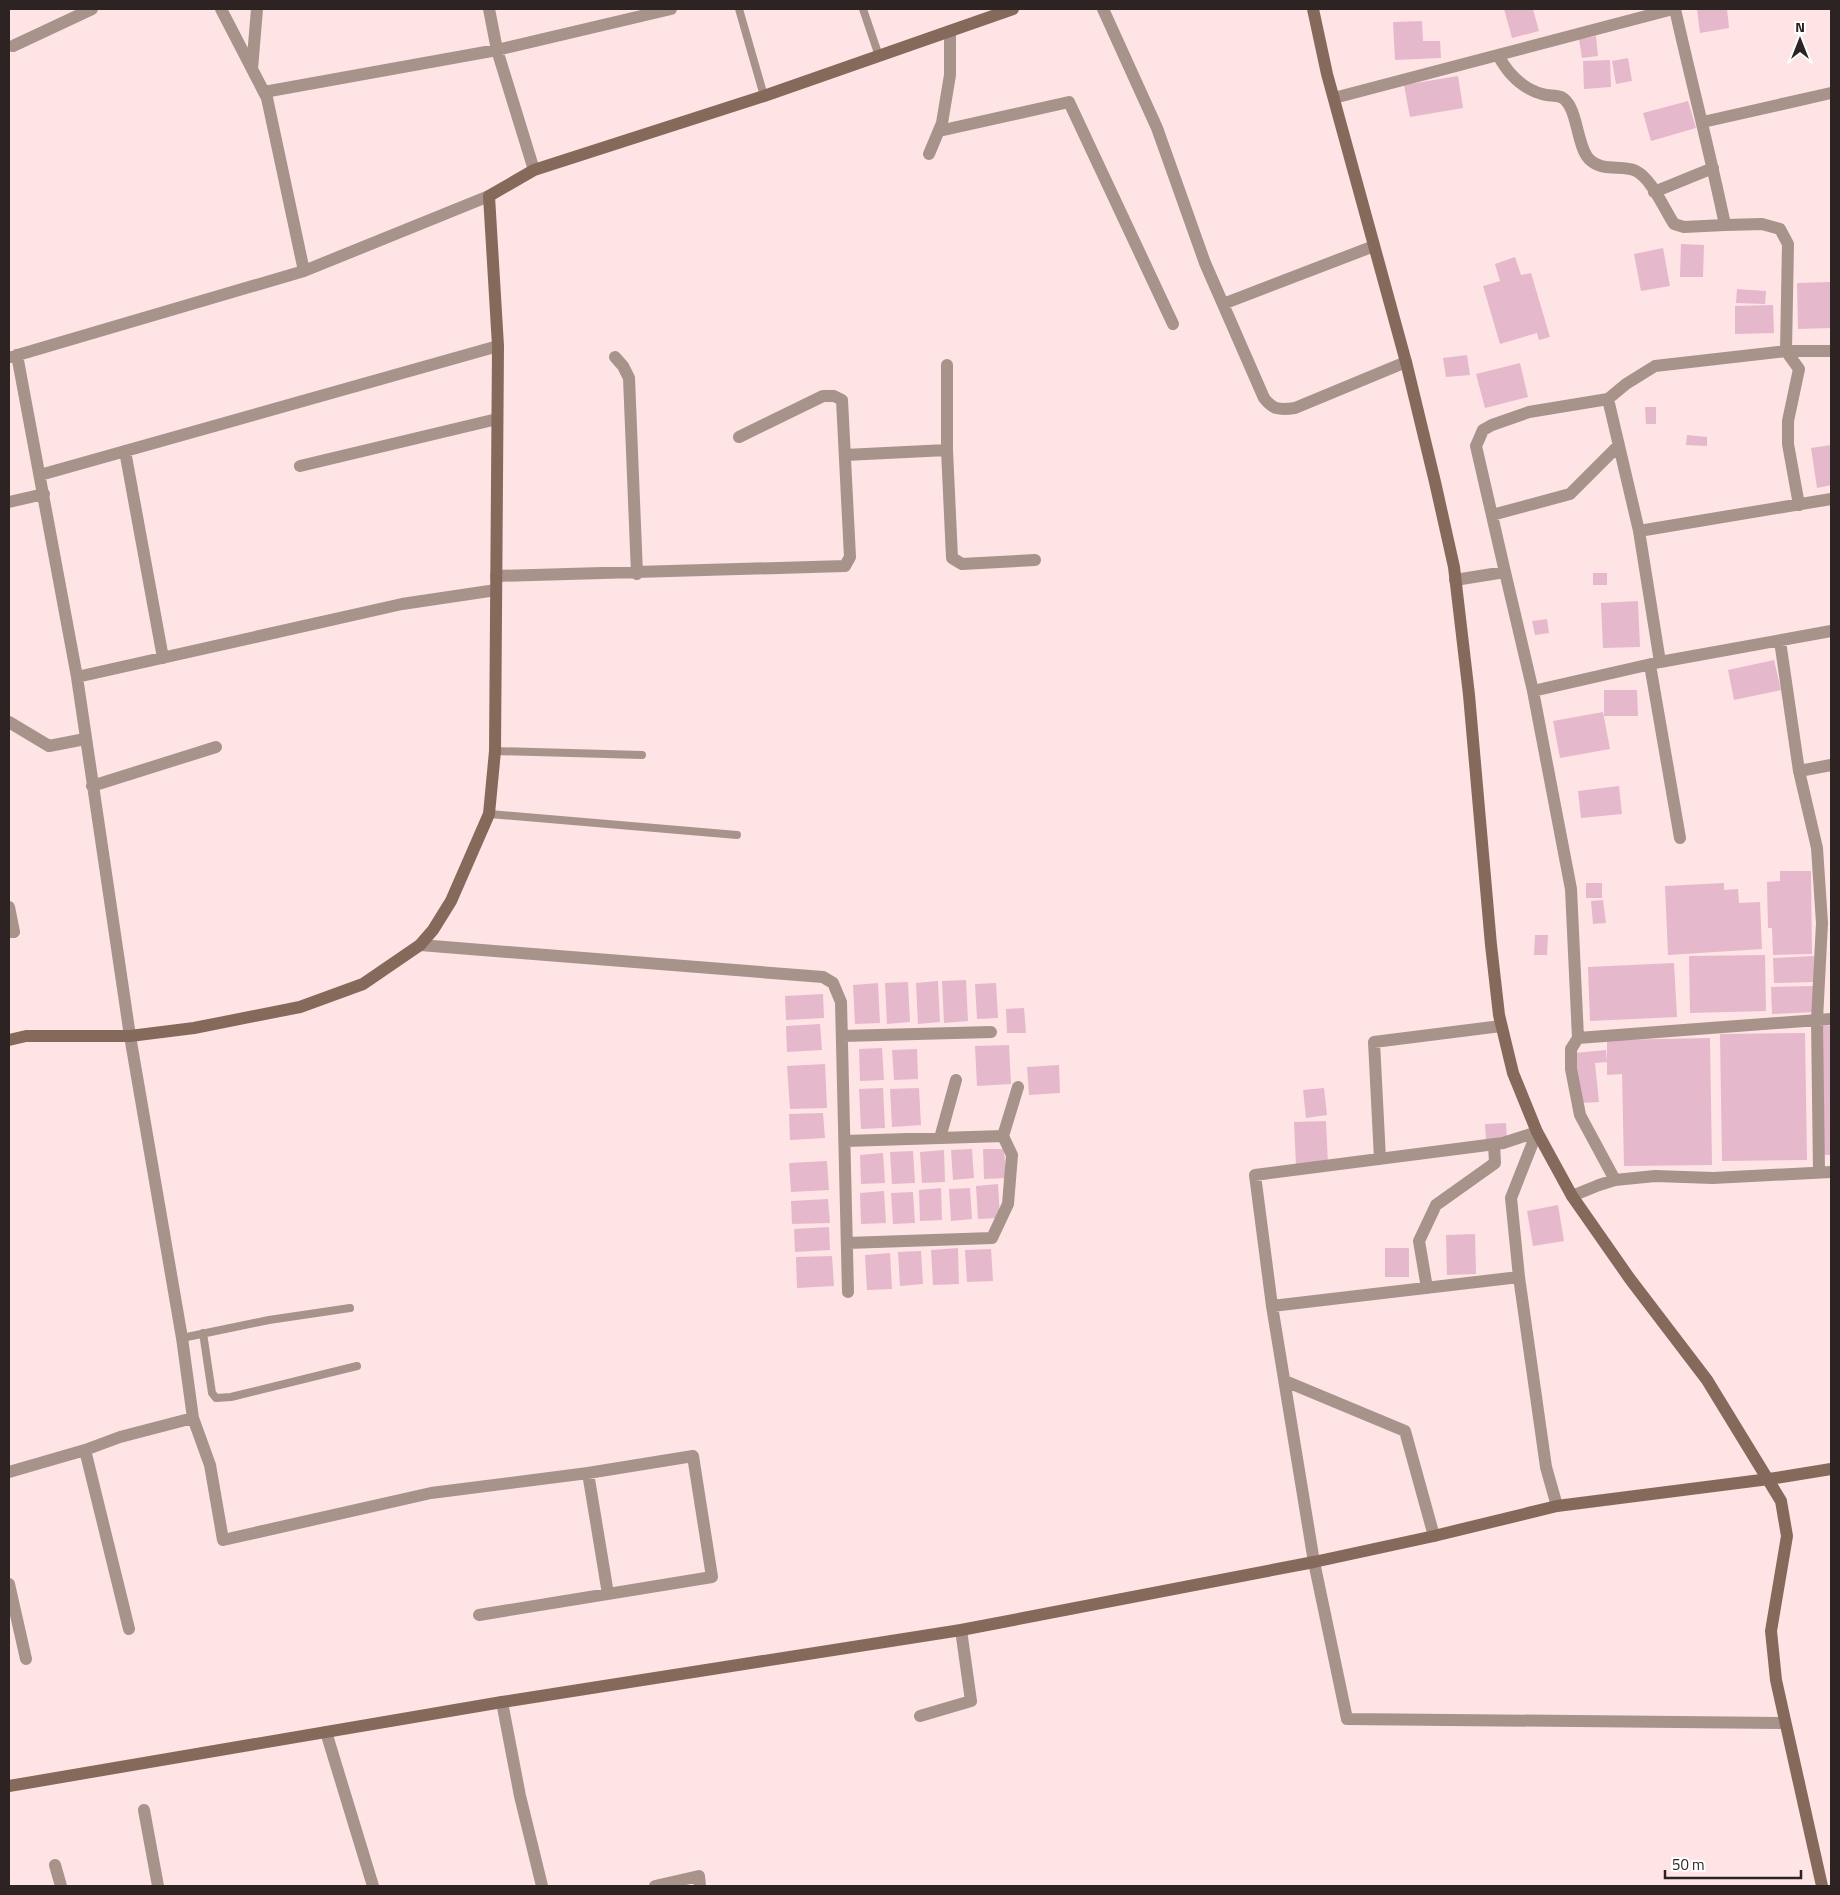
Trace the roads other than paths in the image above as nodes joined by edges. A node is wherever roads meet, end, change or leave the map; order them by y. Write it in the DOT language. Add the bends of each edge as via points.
graph roads {
  1 [pos="92,9"];
  2 [pos="221,9"];
  3 [pos="257,9"];
  4 [pos="489,9"];
  5 [pos="671,9"];
  6 [pos="739,9"];
  7 [pos="863,9"];
  8 [pos="1013,9"];
  9 [pos="1103,9"];
  10 [pos="1314,9"];
  11 [pos="1674,9"];
  12 [pos="950,31"];
  13 [pos="13,46"];
  14 [pos="497,50"];
  15 [pos="1498,55"];
  16 [pos="879,56"];
  17 [pos="252,69"];
  18 [pos="264,92"];
  19 [pos="1831,93"];
  20 [pos="764,96"];
  21 [pos="1334,98"];
  22 [pos="1703,122"];
  23 [pos="939,131"];
  24 [pos="929,154"];
  25 [pos="1713,168"];
  26 [pos="534,170"];
  27 [pos="1654,192"];
  28 [pos="488,196"];
  29 [pos="1725,225"];
  30 [pos="1374,246"];
  31 [pos="304,271"];
  32 [pos="1223,304"];
  33 [pos="1173,324"];
  34 [pos="498,346"];
  35 [pos="1786,351"];
  36 [pos="1831,351"];
  37 [pos="13,356"];
  38 [pos="615,357"];
  39 [pos="1406,362"];
  40 [pos="947,365"];
  41 [pos="1608,399"];
  42 [pos="498,419"];
  43 [pos="739,437"];
  44 [pos="1619,445"];
  45 [pos="947,450"];
  46 [pos="125,451"];
  47 [pos="844,455"];
  48 [pos="300,466"];
  49 [pos="40,475"];
  50 [pos="44,494"];
  51 [pos="1831,499"];
  52 [pos="9,502"];
  53 [pos="1798,505"];
  54 [pos="1492,515"];
  55 [pos="1639,531"];
  56 [pos="1035,560"];
  57 [pos="1505,572"];
  58 [pos="637,574"];
  59 [pos="496,576"];
  60 [pos="1455,580"];
  61 [pos="496,590"];
  62 [pos="1831,631"];
  63 [pos="1780,641"];
  64 [pos="163,658"];
  65 [pos="1655,663"];
  66 [pos="77,677"];
  67 [pos="1533,691"];
  68 [pos="9,722"];
  69 [pos="85,739"];
  70 [pos="216,747"];
  71 [pos="495,752"];
  72 [pos="642,755"];
  73 [pos="1831,766"];
  74 [pos="1799,771"];
  75 [pos="92,786"];
  76 [pos="490,814"];
  77 [pos="736,835"];
  78 [pos="1680,838"];
  79 [pos="9,907"];
  80 [pos="1827,922"];
  81 [pos="9,932"];
  82 [pos="420,945"];
  83 [pos="1831,1019"];
  84 [pos="1817,1020"];
  85 [pos="1501,1026"];
  86 [pos="991,1032"];
  87 [pos="130,1036"];
  88 [pos="842,1036"];
  89 [pos="1578,1038"];
  90 [pos="9,1040"];
  91 [pos="956,1080"];
  92 [pos="1018,1087"];
  93 [pos="1537,1132"];
  94 [pos="1003,1136"];
  95 [pos="940,1138"];
  96 [pos="844,1141"];
  97 [pos="1494,1144"];
  98 [pos="1380,1159"];
  99 [pos="1825,1172"];
  100 [pos="1615,1180"];
  101 [pos="1572,1196"];
  102 [pos="847,1243"];
  103 [pos="1519,1277"];
  104 [pos="1427,1288"];
  105 [pos="848,1292"];
  106 [pos="1272,1306"];
  107 [pos="350,1308"];
  108 [pos="203,1333"];
  109 [pos="182,1338"];
  110 [pos="357,1366"];
  111 [pos="1285,1381"];
  112 [pos="193,1418"];
  113 [pos="85,1450"];
  114 [pos="1831,1470"];
  115 [pos="9,1472"];
  116 [pos="588,1473"];
  117 [pos="1769,1479"];
  118 [pos="1557,1506"];
  119 [pos="1434,1536"];
  120 [pos="1314,1562"];
  121 [pos="9,1584"];
  122 [pos="608,1594"];
  123 [pos="479,1615"];
  124 [pos="129,1629"];
  125 [pos="961,1630"];
  126 [pos="26,1659"];
  127 [pos="502,1702"];
  128 [pos="920,1716"];
  129 [pos="1784,1723"];
  130 [pos="326,1732"];
  131 [pos="9,1786"];
  132 [pos="144,1810"];
  133 [pos="55,1865"];
  134 [pos="61,1886"];
  135 [pos="158,1886"];
  136 [pos="373,1886"];
  137 [pos="542,1886"];
  138 [pos="655,1886"];
  139 [pos="700,1886"];
  140 [pos="1822,1886"];
  1 -- 13 [label="street"];
  2 -- 17 [label="street"];
  3 -- 17 [label="street"];
  4 -- 14 [label="street"];
  5 -- 14 [label="street"];
  6 -- 20 [label="lane"];
  7 -- 16 [label="lane"];
  8 -- 12 [label="street"];
  9 -- 32 [label="street" via="1157,128"];
  10 -- 21 [label="street"];
  11 -- 15 [label="street"];
  11 -- 22 [label="street"];
  12 -- 16 [label="street"];
  12 -- 23 [label="street" via="950,75"];
  14 -- 18 [label="street"];
  14 -- 26 [label="street"];
  15 -- 21 [label="street"];
  15 -- 27 [label="street" via="1506,71 1526,87 1561,97 1568,104 1589,159 1606,168 1635,170"];
  16 -- 20 [label="street"];
  17 -- 18 [label="street"];
  18 -- 31 [label="street"];
  19 -- 22 [label="street"];
  20 -- 26 [label="street"];
  21 -- 30 [label="street"];
  22 -- 25 [label="street"];
  23 -- 24 [label="street"];
  23 -- 33 [label="street" via="1069,102"];
  25 -- 27 [label="street"];
  25 -- 29 [label="street"];
  26 -- 28 [label="street"];
  27 -- 29 [label="street" via="1674,224 1684,227"];
  28 -- 31 [label="street"];
  28 -- 34 [label="street"];
  29 -- 35 [label="street" via="1762,224 1780,229 1788,244"];
  30 -- 32 [label="street"];
  30 -- 39 [label="street"];
  31 -- 37 [label="street"];
  32 -- 39 [label="street" via="1264,398 1279,410 1295,408"];
  34 -- 42 [label="street"];
  34 -- 46 [label="street"];
  35 -- 36 [label="street"];
  35 -- 41 [label="street" via="1655,366"];
  35 -- 53 [label="street" via="1799,369 1788,421 1788,444"];
  37 -- 49 [label="street"];
  38 -- 58 [label="street" via="629,378"];
  39 -- 60 [label="street"];
  40 -- 45 [label="street"];
  41 -- 44 [label="street"];
  41 -- 54 [label="street" via="1529,412 1483,430 1476,446"];
  42 -- 48 [label="street"];
  42 -- 59 [label="street"];
  43 -- 47 [label="street" via="823,396 834,396 842,400"];
  44 -- 54 [label="street" via="1570,494"];
  44 -- 55 [label="street"];
  45 -- 47 [label="street"];
  45 -- 56 [label="street" via="952,558 962,564"];
  46 -- 49 [label="street"];
  46 -- 64 [label="street"];
  47 -- 58 [label="street" via="850,557 845,566"];
  49 -- 50 [label="street"];
  50 -- 52 [label="street"];
  50 -- 66 [label="street"];
  51 -- 53 [label="street"];
  53 -- 55 [label="street"];
  54 -- 57 [label="street"];
  55 -- 65 [label="street"];
  57 -- 60 [label="street"];
  57 -- 67 [label="street"];
  58 -- 59 [label="street"];
  59 -- 61 [label="street"];
  60 -- 85 [label="street"];
  61 -- 64 [label="street" via="402,604"];
  61 -- 71 [label="street"];
  62 -- 63 [label="street"];
  63 -- 65 [label="street"];
  63 -- 74 [label="street"];
  64 -- 66 [label="street"];
  65 -- 67 [label="street"];
  65 -- 78 [label="street"];
  66 -- 69 [label="street"];
  67 -- 89 [label="street" via="1570,889"];
  68 -- 69 [label="street" via="49,746"];
  69 -- 75 [label="street"];
  70 -- 75 [label="street"];
  71 -- 72 [label="lane"];
  71 -- 76 [label="street"];
  73 -- 74 [label="street"];
  74 -- 80 [label="street" via="1817,848"];
  75 -- 87 [label="street"];
  76 -- 77 [label="lane"];
  76 -- 82 [label="street" via="451,901"];
  79 -- 81 [label="street" via="14,932"];
  80 -- 84 [label="street"];
  82 -- 87 [label="street" via="363,984 300,1007 194,1028"];
  82 -- 88 [label="street" via="823,976 833,983 841,1002"];
  83 -- 84 [label="street"];
  84 -- 89 [label="street"];
  84 -- 99 [label="street"];
  85 -- 93 [label="street" via="1513,1073"];
  85 -- 98 [label="street" via="1374,1042"];
  86 -- 88 [label="street"];
  87 -- 90 [label="street" via="26,1036"];
  87 -- 109 [label="street"];
  88 -- 96 [label="street"];
  89 -- 100 [label="street" via="1571,1048 1571,1069 1580,1115"];
  91 -- 95 [label="street"];
  92 -- 94 [label="street"];
  93 -- 97 [label="street"];
  93 -- 101 [label="street"];
  93 -- 103 [label="street" via="1511,1198"];
  94 -- 95 [label="street"];
  94 -- 102 [label="street" via="1012,1155 1008,1204 992,1238"];
  95 -- 96 [label="street"];
  96 -- 102 [label="street"];
  97 -- 98 [label="street"];
  97 -- 104 [label="street" via="1495,1163 1436,1205 1419,1241"];
  98 -- 106 [label="street" via="1255,1175"];
  99 -- 100 [label="street"];
  100 -- 101 [label="street"];
  101 -- 117 [label="street" via="1707,1380"];
  102 -- 105 [label="street"];
  103 -- 104 [label="street"];
  103 -- 118 [label="street" via="1546,1467"];
  104 -- 106 [label="street"];
  106 -- 111 [label="street"];
  107 -- 108 [label="lane"];
  108 -- 109 [label="lane"];
  108 -- 110 [label="lane" via="212,1394 216,1398"];
  109 -- 112 [label="street"];
  111 -- 119 [label="street" via="1405,1430"];
  111 -- 120 [label="street"];
  112 -- 113 [label="street" via="120,1437"];
  112 -- 116 [label="street" via="210,1465 223,1540 431,1493"];
  113 -- 115 [label="street"];
  113 -- 124 [label="street"];
  114 -- 117 [label="street"];
  116 -- 122 [label="street"];
  116 -- 122 [label="street" via="693,1456 712,1577"];
  117 -- 118 [label="street"];
  117 -- 129 [label="street" via="1781,1501 1787,1536 1771,1631"];
  118 -- 119 [label="street"];
  119 -- 120 [label="street"];
  120 -- 125 [label="street"];
  120 -- 129 [label="street" via="1347,1719"];
  121 -- 126 [label="street"];
  122 -- 123 [label="street"];
  125 -- 127 [label="street"];
  125 -- 128 [label="street" via="971,1701"];
  127 -- 130 [label="street"];
  127 -- 137 [label="street"];
  129 -- 140 [label="street"];
  130 -- 131 [label="street"];
  130 -- 136 [label="street"];
  132 -- 135 [label="street"];
  133 -- 134 [label="street"];
  138 -- 139 [label="street" via="699,1876"];
}
